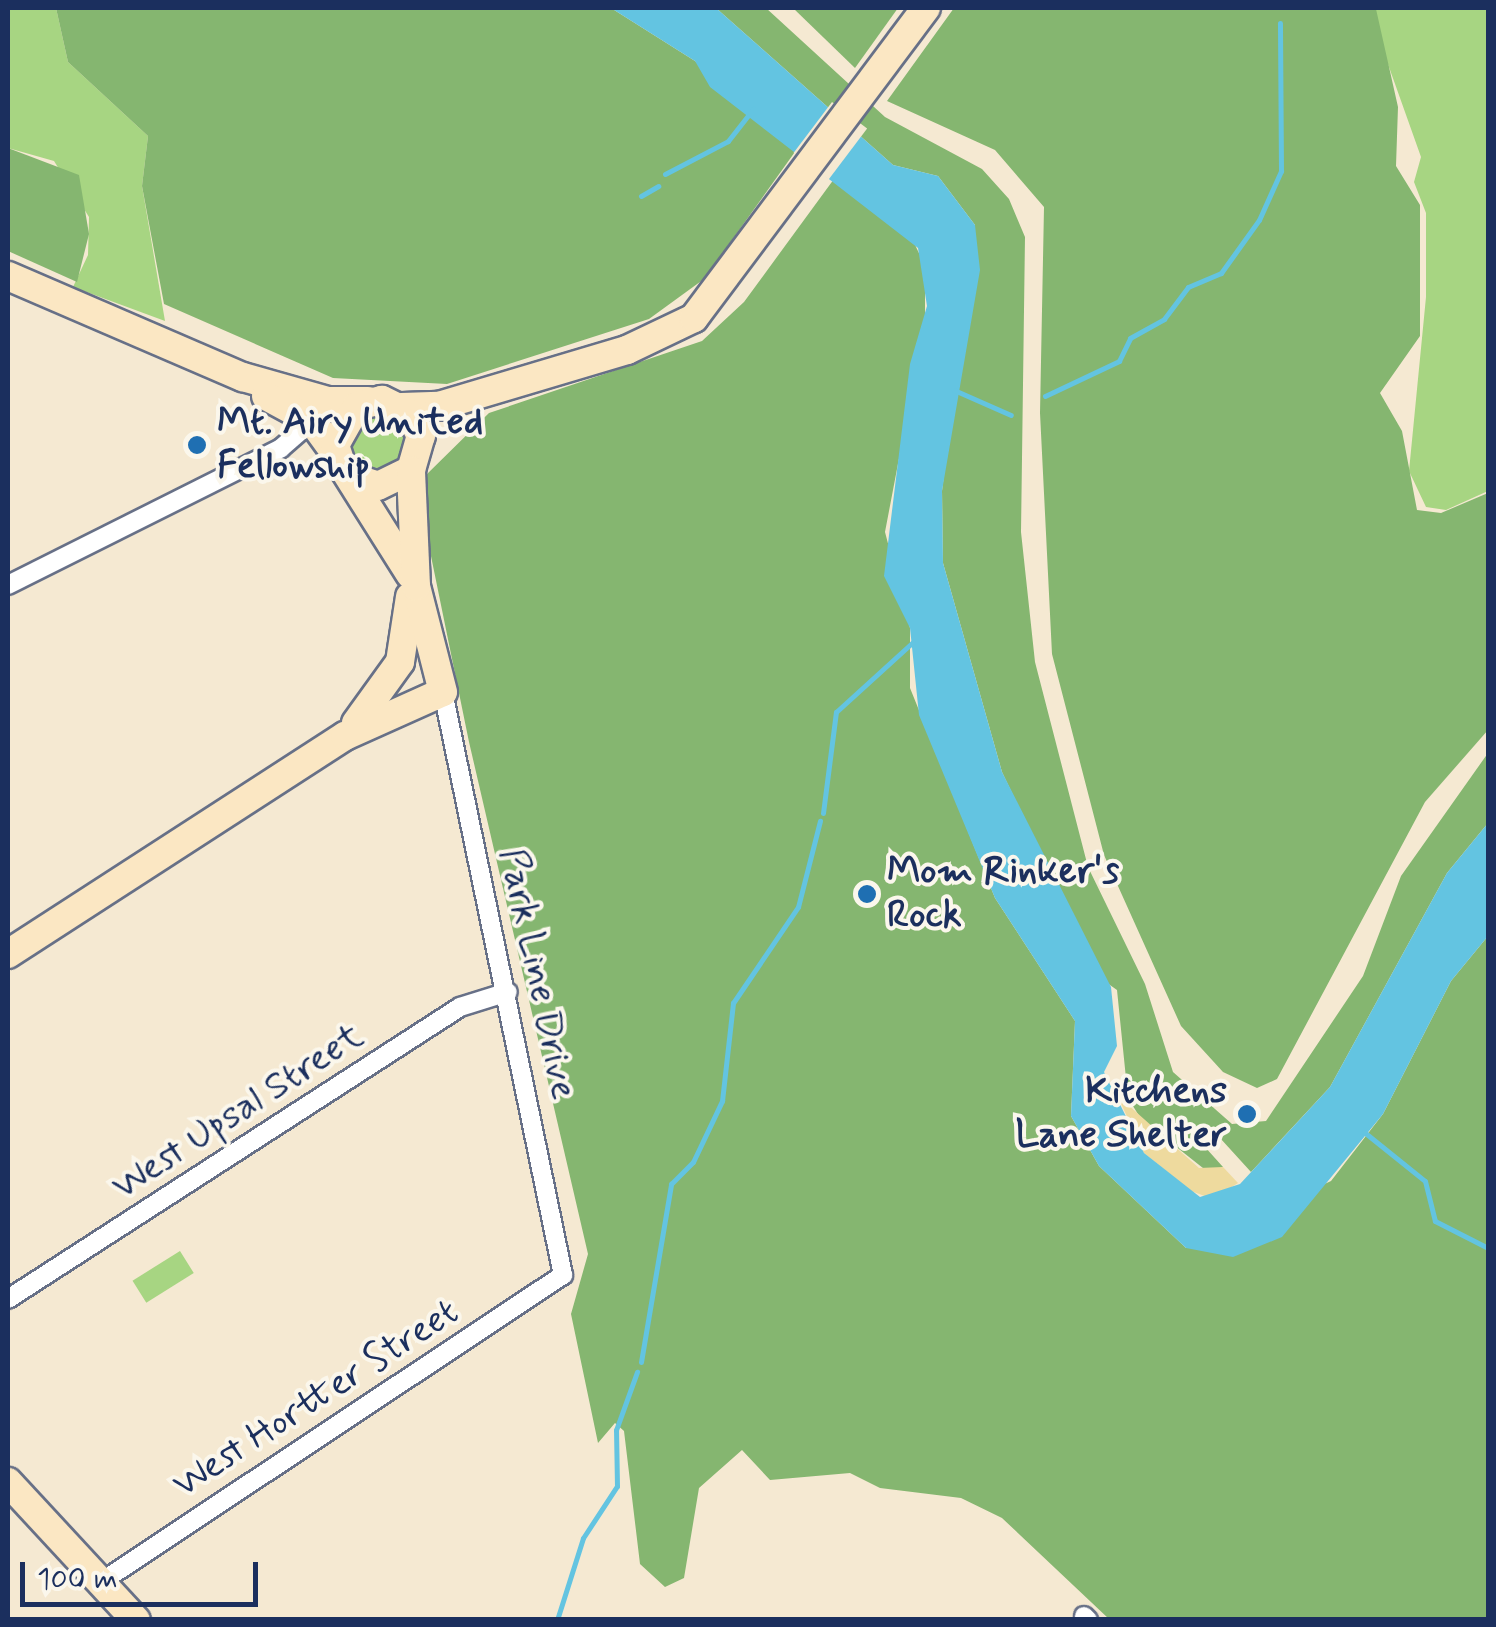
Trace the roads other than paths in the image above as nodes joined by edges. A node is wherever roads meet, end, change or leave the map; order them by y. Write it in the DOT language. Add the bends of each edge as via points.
graph roads {
  1 [pos="926,8"];
  2 [pos="8,276"];
  3 [pos="243,376"];
  4 [pos="509,384"];
  5 [pos="374,400"];
  6 [pos="402,408"];
  7 [pos="312,421"];
  8 [pos="344,465"];
  9 [pos="414,465"];
  10 [pos="401,558"];
  11 [pos="8,585"];
  12 [pos="416,586"];
  13 [pos="442,692"];
  14 [pos="345,736"];
  15 [pos="8,954"];
  16 [pos="508,992"];
  17 [pos="564,1270"];
  18 [pos="8,1299"];
  19 [pos="8,1482"];
  20 [pos="101,1582"];
  21 [pos="136,1620"];
  1 -- 4 [label="street" via="724,289 664,337"];
  2 -- 3 [label="street"];
  3 -- 5 [label="street" via="328,400"];
  3 -- 7 [label="street"];
  4 -- 6 [label="street" via="429,409"];
  4 -- 9 [label="street" via="448,424"];
  5 -- 6 [label="street"];
  5 -- 8 [label="street" via="342,418"];
  6 -- 9 [label="street" via="421,436"];
  7 -- 8 [label="street"];
  7 -- 11 [label="street" via="281,448"];
  8 -- 9 [label="street" via="378,486"];
  8 -- 10 [label="street"];
  9 -- 12 [label="street"];
  10 -- 12 [label="street"];
  10 -- 14 [label="street" via="410,609 400,662"];
  12 -- 13 [label="street"];
  13 -- 14 [label="street"];
  13 -- 16 [label="street, Park Line Drive"];
  14 -- 15 [label="street"];
  16 -- 17 [label="street, Park Line Drive"];
  16 -- 18 [label="street, West Upsal Street" via="460,1007"];
  17 -- 20 [label="street, West Hortter Street"];
  19 -- 20 [label="street"];
  20 -- 21 [label="street"];
}
